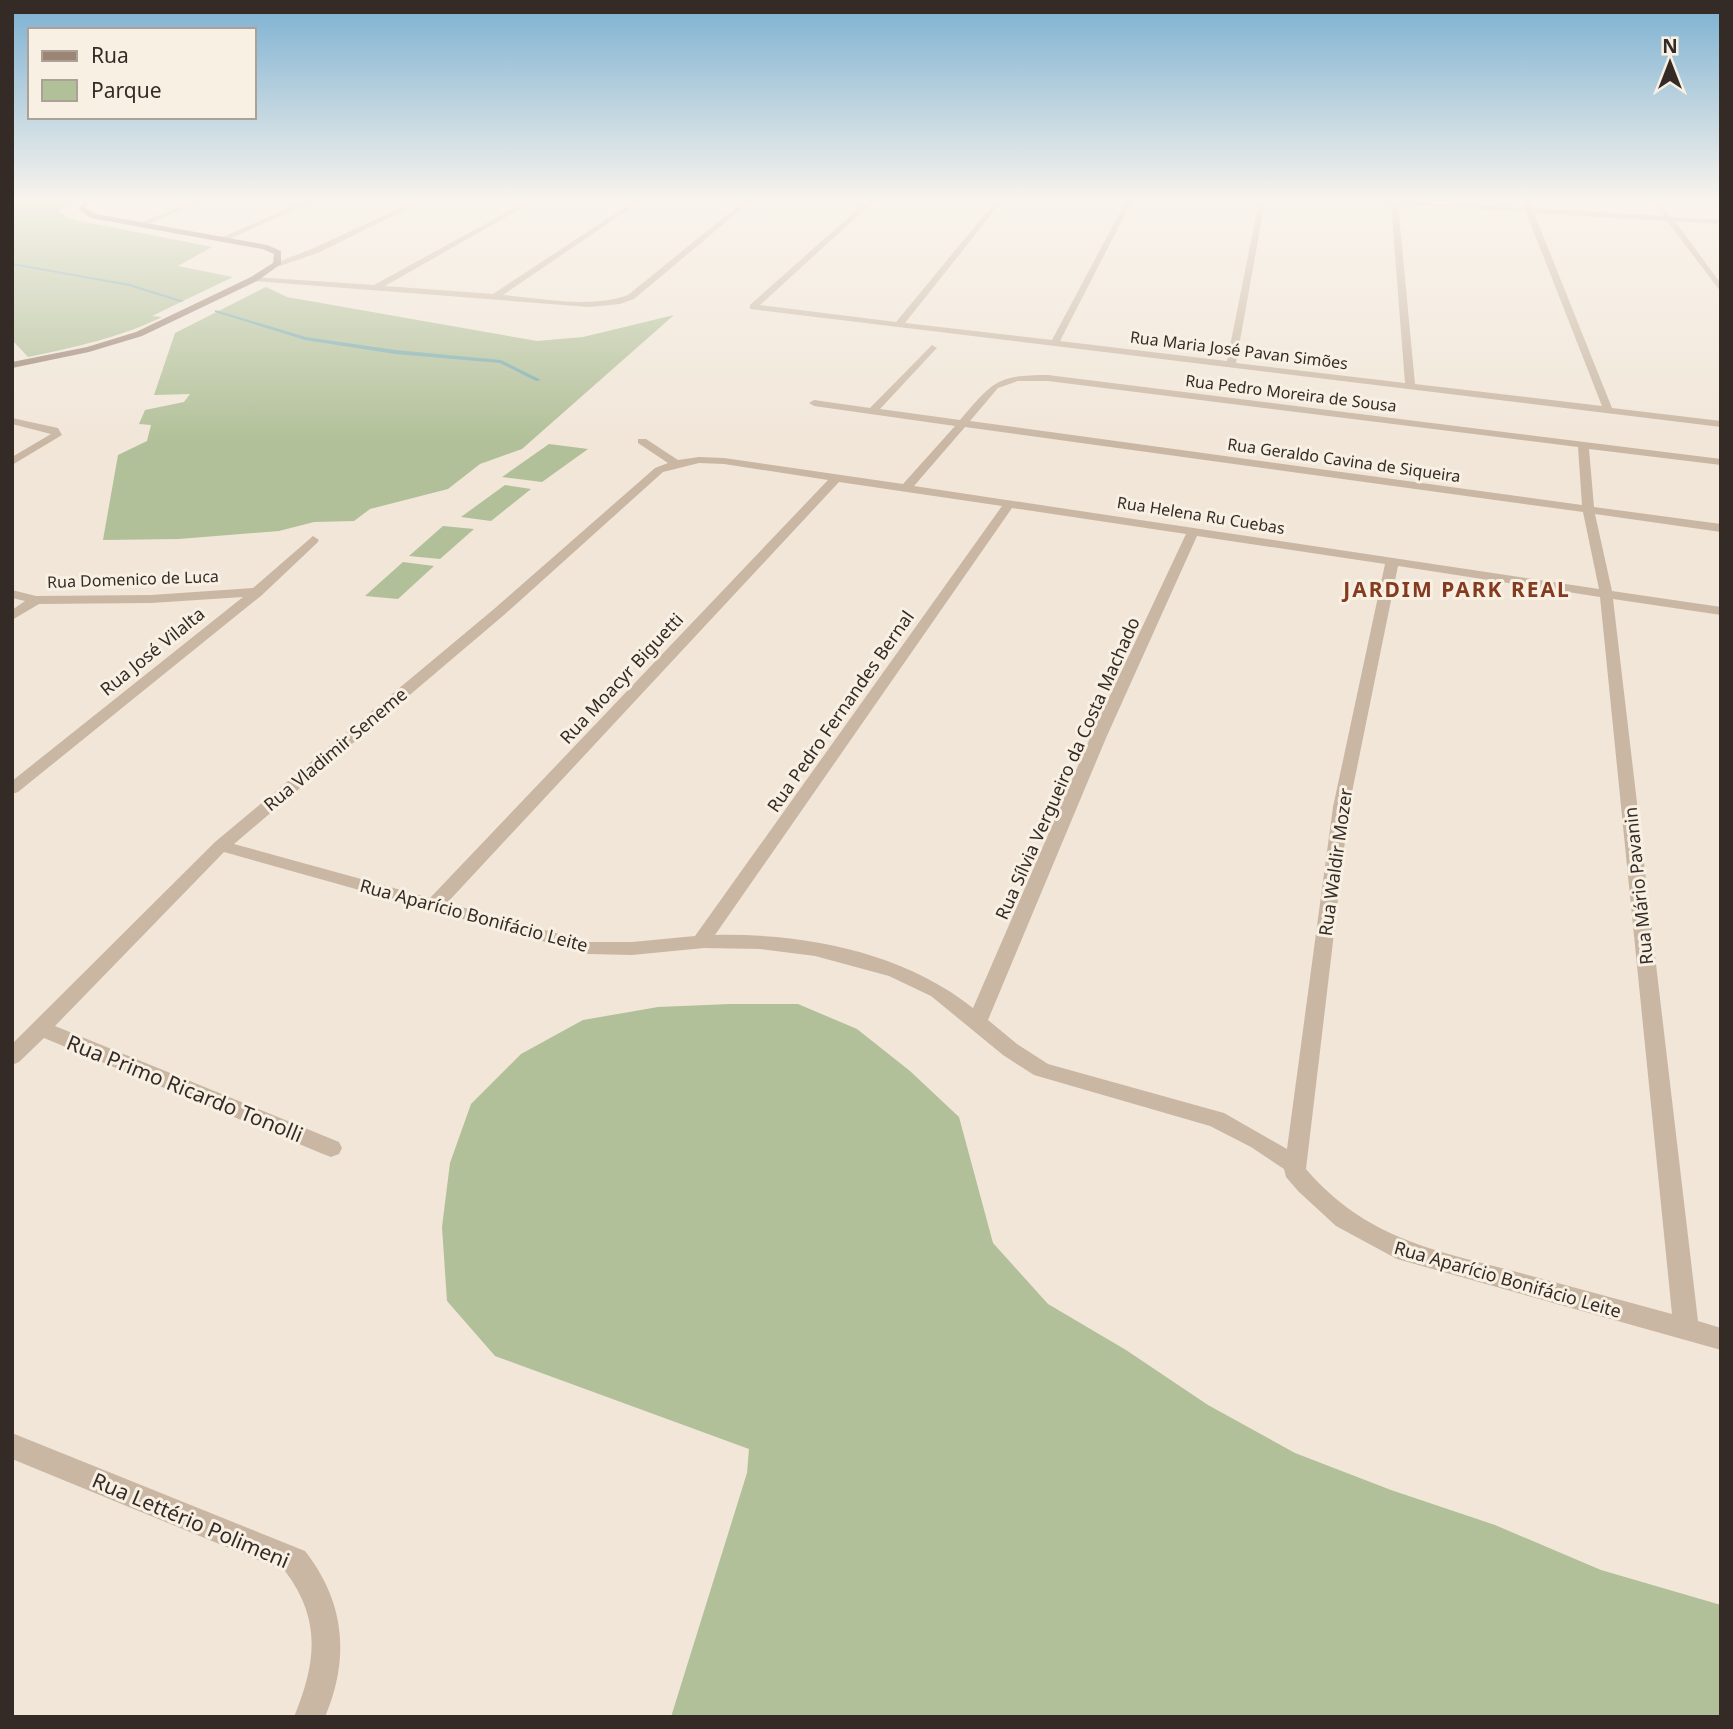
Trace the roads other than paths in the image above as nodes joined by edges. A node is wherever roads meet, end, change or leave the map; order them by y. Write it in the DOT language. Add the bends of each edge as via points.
graph roads {
  1 [pos="248,282"];
  2 [pos="290,282"];
  3 [pos="387,282"];
  4 [pos="517,282"];
  5 [pos="650,282"];
  6 [pos="781,282"];
  7 [pos="933,282"];
  8 [pos="1087,282"];
  9 [pos="1247,282"];
  10 [pos="1401,282"];
  11 [pos="1557,282"];
  12 [pos="376,288"];
  13 [pos="496,296"];
  14 [pos="899,324"];
  15 [pos="1055,343"];
  16 [pos="932,348"];
  17 [pos="12,365"];
  18 [pos="1231,365"];
  19 [pos="1410,386"];
  20 [pos="814,403"];
  21 [pos="1608,410"];
  22 [pos="873,411"];
  23 [pos="12,421"];
  24 [pos="962,422"];
  25 [pos="1721,424"];
  26 [pos="642,441"];
  27 [pos="1583,445"];
  28 [pos="12,462"];
  29 [pos="1721,462"];
  30 [pos="677,463"];
  31 [pos="836,478"];
  32 [pos="905,489"];
  33 [pos="1010,503"];
  34 [pos="1588,510"];
  35 [pos="1721,528"];
  36 [pos="1193,532"];
  37 [pos="313,540"];
  38 [pos="1392,562"];
  39 [pos="257,592"];
  40 [pos="1606,592"];
  41 [pos="12,594"];
  42 [pos="36,600"];
  43 [pos="1721,611"];
  44 [pos="12,616"];
  45 [pos="12,789"];
  46 [pos="221,846"];
  47 [pos="435,904"];
  48 [pos="701,942"];
  49 [pos="978,1020"];
  50 [pos="40,1028"];
  51 [pos="12,1057"];
  52 [pos="331,1148"];
  53 [pos="1296,1166"];
  54 [pos="1686,1329"];
  55 [pos="1721,1339"];
  56 [pos="12,1446"];
  57 [pos="309,1717"];
  1 -- 17 [label="main road" via="127,338"];
  2 -- 12 [label="street"];
  3 -- 12 [label="street"];
  4 -- 13 [label="street"];
  5 -- 13 [label="street" via="631,297 589,304"];
  6 -- 14 [label="street, Rua Maria José Pavan Simões" via="753,307"];
  7 -- 14 [label="street"];
  8 -- 15 [label="street"];
  9 -- 18 [label="street"];
  10 -- 19 [label="street"];
  11 -- 21 [label="street"];
  12 -- 13 [label="street"];
  14 -- 15 [label="street, Rua Maria José Pavan Simões"];
  15 -- 18 [label="street, Rua Maria José Pavan Simões"];
  16 -- 22 [label="street"];
  18 -- 19 [label="street, Rua Maria José Pavan Simões"];
  19 -- 21 [label="street, Rua Maria José Pavan Simões"];
  20 -- 22 [label="street, Rua Geraldo Cavina de Siqueira"];
  21 -- 25 [label="street, Rua Maria José Pavan Simões"];
  22 -- 24 [label="street, Rua Geraldo Cavina de Siqueira"];
  23 -- 28 [label="street" via="54,430 57,435"];
  24 -- 27 [label="street, Rua Pedro Moreira de Sousa" via="995,386 1017,378 1040,378"];
  24 -- 32 [label="street, Rua Pedro Moreira de Sousa"];
  24 -- 34 [label="street, Rua Geraldo Cavina de Siqueira"];
  26 -- 30 [label="street"];
  27 -- 29 [label="street, Rua Pedro Moreira de Sousa"];
  27 -- 34 [label="street, Rua Mário Pavanin"];
  30 -- 31 [label="street, Rua Helena Ru Cuebas" via="716,460"];
  30 -- 46 [label="street, Rua Vladimir Seneme" via="659,470"];
  31 -- 32 [label="street, Rua Helena Ru Cuebas"];
  31 -- 47 [label="street, Rua Moacyr Biguetti"];
  32 -- 33 [label="street, Rua Helena Ru Cuebas"];
  33 -- 36 [label="street, Rua Helena Ru Cuebas"];
  33 -- 48 [label="street, Rua Pedro Fernandes Bernal"];
  34 -- 35 [label="street, Rua Geraldo Cavina de Siqueira"];
  34 -- 40 [label="street, Rua Mário Pavanin"];
  36 -- 38 [label="street, Rua Helena Ru Cuebas"];
  36 -- 49 [label="street, Rua Sílvia Vergueiro da Costa Machado" via="1098,738"];
  37 -- 39 [label="street, Rua José Vilalta"];
  38 -- 40 [label="street, Rua Helena Ru Cuebas"];
  38 -- 53 [label="street, Rua Waldir Mozer" via="1341,807"];
  39 -- 42 [label="street, Rua Domenico de Luca"];
  39 -- 45 [label="street, Rua José Vilalta"];
  40 -- 43 [label="street, Rua Helena Ru Cuebas"];
  40 -- 54 [label="street, Rua Mário Pavanin"];
  41 -- 42 [label="street, Rua Domenico de Luca"];
  42 -- 44 [label="street"];
  46 -- 47 [label="street, Rua Aparício Bonifácio Leite"];
  46 -- 50 [label="street, Rua Vladimir Seneme"];
  47 -- 48 [label="street, Rua Aparício Bonifácio Leite" via="588,948 631,951"];
  48 -- 49 [label="street, Rua Aparício Bonifácio Leite" via="778,943 829,951 923,983"];
  49 -- 53 [label="street, Rua Aparício Bonifácio Leite" via="1041,1070 1216,1119"];
  50 -- 51 [label="street, Rua Vladimir Seneme"];
  50 -- 52 [label="street, Rua Primo Ricardo Tonolli"];
  53 -- 54 [label="street, Rua Aparício Bonifácio Leite" via="1294,1171 1308,1189 1341,1219 1405,1252"];
  54 -- 55 [label="street, Rua Aparício Bonifácio Leite"];
  56 -- 57 [label="street, Rua Lettério Polimeni" via="295,1561 318,1592 327,1634 322,1684"];
}
